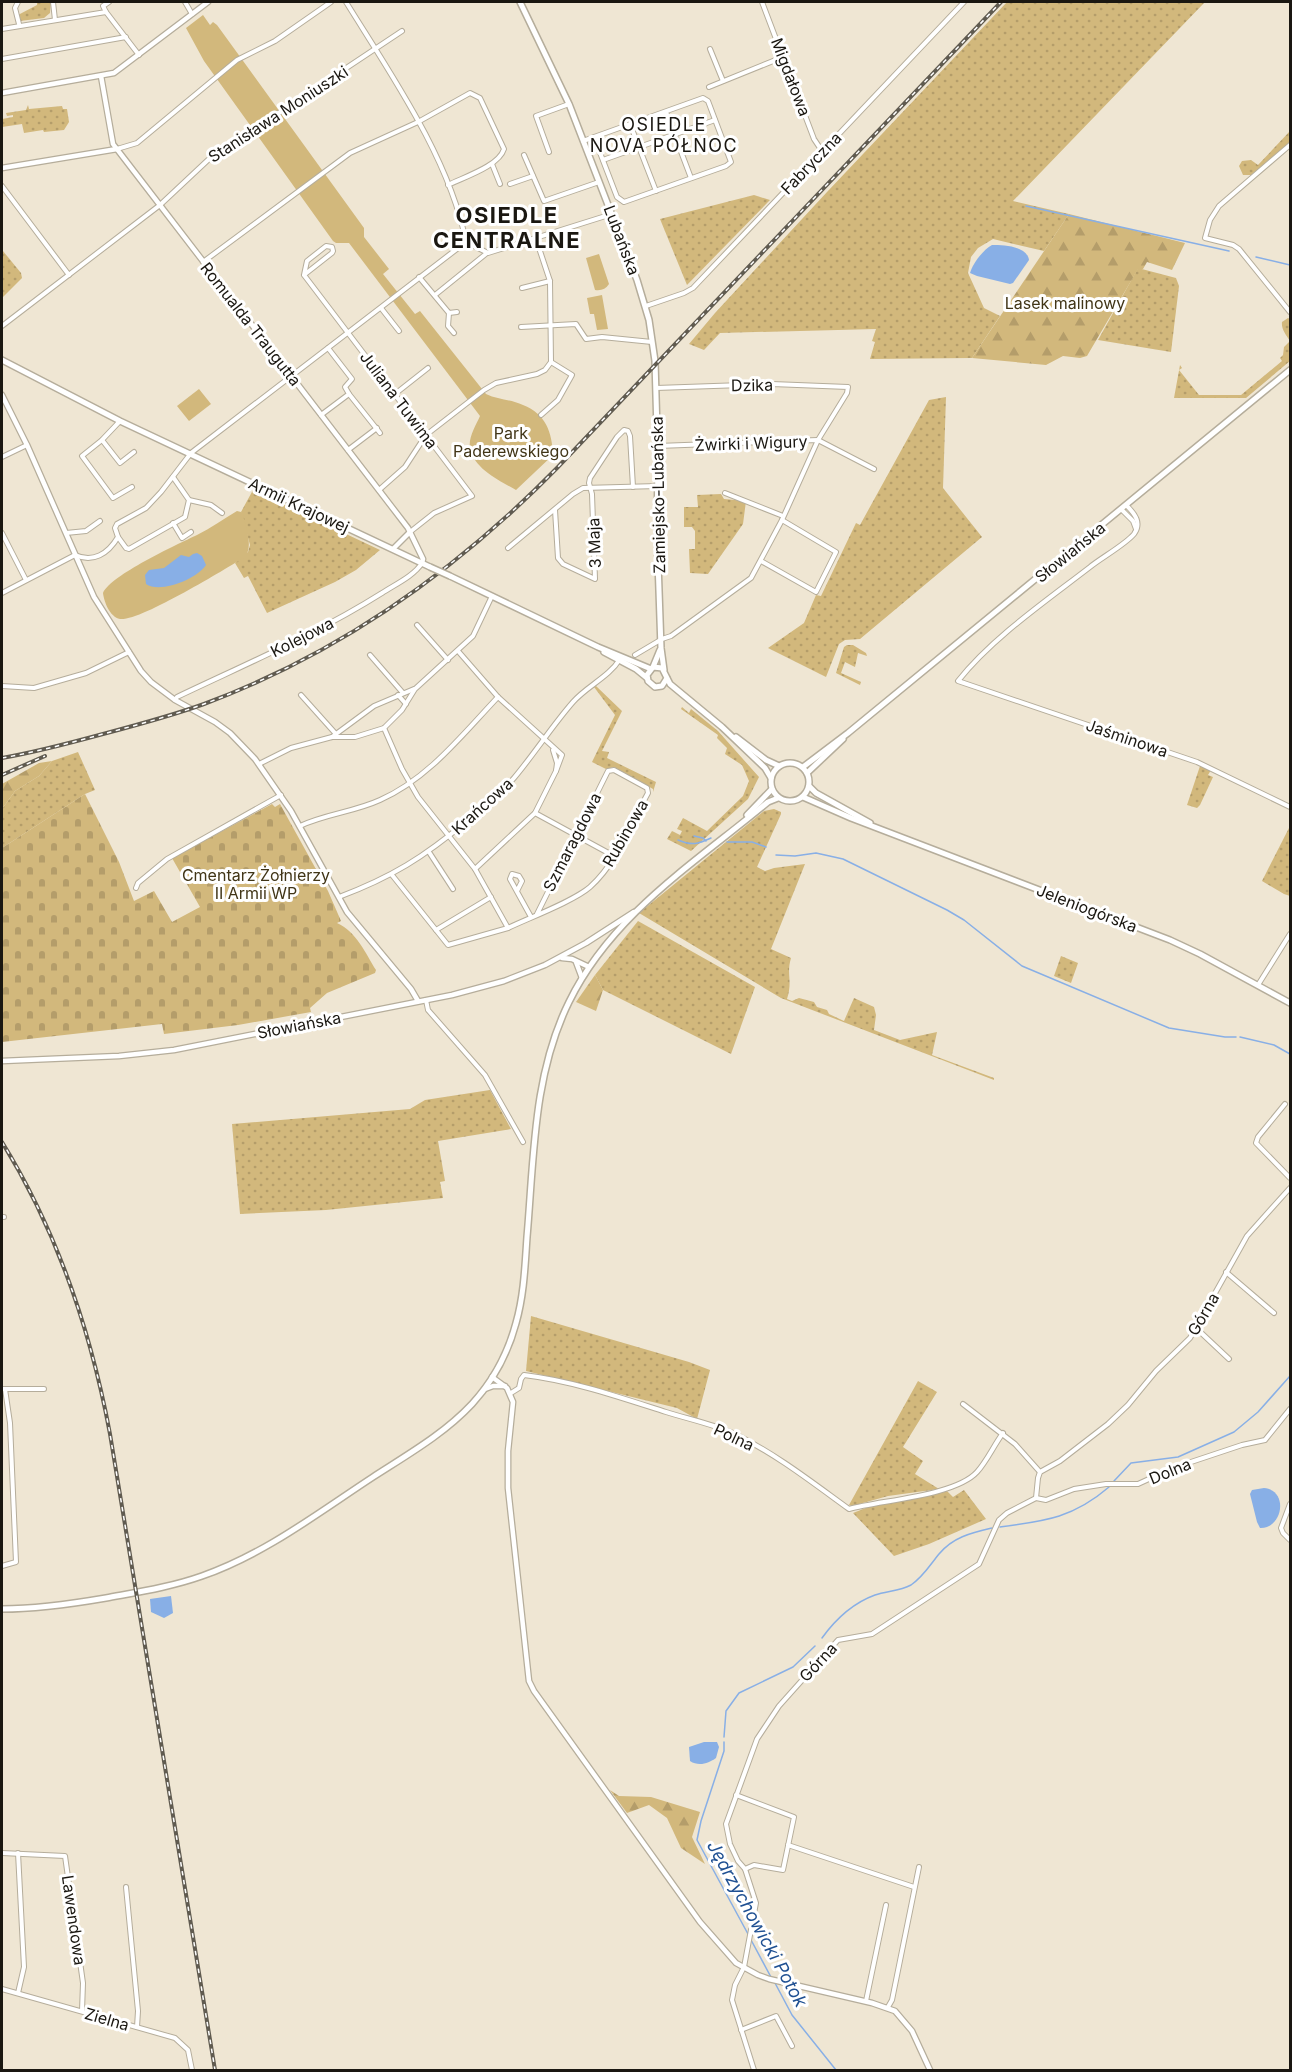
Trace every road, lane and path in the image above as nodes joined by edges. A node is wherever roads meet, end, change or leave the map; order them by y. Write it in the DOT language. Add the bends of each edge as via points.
graph roads {
  1 [pos="18,2"];
  2 [pos="53,2"];
  3 [pos="109,2"];
  4 [pos="185,2"];
  5 [pos="208,2"];
  6 [pos="331,2"];
  7 [pos="346,2"];
  8 [pos="520,2"];
  9 [pos="762,2"];
  10 [pos="964,2"];
  11 [pos="106,12"];
  12 [pos="192,14"];
  13 [pos="55,20"];
  14 [pos="18,24"];
  15 [pos="2,29"];
  16 [pos="402,31"];
  17 [pos="126,37"];
  18 [pos="376,49"];
  19 [pos="710,49"];
  20 [pos="139,55"];
  21 [pos="783,57"];
  22 [pos="2,59"];
  23 [pos="101,76"];
  24 [pos="723,81"];
  25 [pos="709,87"];
  26 [pos="2,93"];
  27 [pos="569,104"];
  28 [pos="666,112"];
  29 [pos="716,120"];
  30 [pos="418,122"];
  31 [pos="630,124"];
  32 [pos="675,134"];
  33 [pos="594,137"];
  34 [pos="583,141"];
  35 [pos="1290,145"];
  36 [pos="639,147"];
  37 [pos="117,149"];
  38 [pos="822,151"];
  39 [pos="549,152"];
  40 [pos="524,155"];
  41 [pos="603,160"];
  42 [pos="492,164"];
  43 [pos="2,168"];
  44 [pos="533,176"];
  45 [pos="691,179"];
  46 [pos="599,182"];
  47 [pos="500,184"];
  48 [pos="510,184"];
  49 [pos="448,185"];
  50 [pos="2,186"];
  51 [pos="656,191"];
  52 [pos="160,205"];
  53 [pos="612,214"];
  54 [pos="536,239"];
  55 [pos="466,242"];
  56 [pos="487,253"];
  57 [pos="203,262"];
  58 [pos="69,275"];
  59 [pos="304,275"];
  60 [pos="419,277"];
  61 [pos="550,281"];
  62 [pos="522,288"];
  63 [pos="435,295"];
  64 [pos="646,306"];
  65 [pos="381,308"];
  66 [pos="457,312"];
  67 [pos="1290,312"];
  68 [pos="449,313"];
  69 [pos="552,325"];
  70 [pos="2,326"];
  71 [pos="521,327"];
  72 [pos="399,331"];
  73 [pos="348,333"];
  74 [pos="453,333"];
  75 [pos="653,342"];
  76 [pos="328,348"];
  77 [pos="2,360"];
  78 [pos="551,362"];
  79 [pos="428,368"];
  80 [pos="1290,370"];
  81 [pos="291,376"];
  82 [pos="656,388"];
  83 [pos="349,394"];
  84 [pos="395,394"];
  85 [pos="2,395"];
  86 [pos="321,415"];
  87 [pos="541,415"];
  88 [pos="120,421"];
  89 [pos="377,428"];
  90 [pos="380,433"];
  91 [pos="426,435"];
  92 [pos="102,440"];
  93 [pos="818,440"];
  94 [pos="27,444"];
  95 [pos="658,446"];
  96 [pos="348,450"];
  97 [pos="134,452"];
  98 [pos="190,453"];
  99 [pos="2,457"];
  100 [pos="874,469"];
  101 [pos="172,477"];
  102 [pos="658,486"];
  103 [pos="590,487"];
  104 [pos="633,487"];
  105 [pos="132,488"];
  106 [pos="379,490"];
  107 [pos="725,492"];
  108 [pos="189,500"];
  109 [pos="1125,508"];
  110 [pos="555,510"];
  111 [pos="222,513"];
  112 [pos="782,518"];
  113 [pos="100,521"];
  114 [pos="173,523"];
  115 [pos="2,532"];
  116 [pos="191,532"];
  117 [pos="410,532"];
  118 [pos="66,533"];
  119 [pos="118,537"];
  120 [pos="507,548"];
  121 [pos="393,549"];
  122 [pos="75,555"];
  123 [pos="761,561"];
  124 [pos="422,563"];
  125 [pos="26,580"];
  126 [pos="2,593"];
  127 [pos="492,596"];
  128 [pos="417,625"];
  129 [pos="662,639"];
  130 [pos="661,648"];
  131 [pos="458,651"];
  132 [pos="129,652"];
  133 [pos="635,654"];
  134 [pos="370,655"];
  135 [pos="620,658"];
  136 [pos="447,660"];
  137 [pos="652,668"];
  138 [pos="664,670"];
  139 [pos="647,678"];
  140 [pos="667,678"];
  141 [pos="2,686"];
  142 [pos="662,686"];
  143 [pos="415,689"];
  144 [pos="680,693"];
  145 [pos="401,694"];
  146 [pos="301,695"];
  147 [pos="498,698"];
  148 [pos="175,700"];
  149 [pos="406,704"];
  150 [pos="722,727"];
  151 [pos="384,728"];
  152 [pos="334,735"];
  153 [pos="543,739"];
  154 [pos="259,764"];
  155 [pos="779,766"];
  156 [pos="805,770"];
  157 [pos="608,771"];
  158 [pos="771,778"];
  159 [pos="410,783"];
  160 [pos="809,786"];
  161 [pos="772,789"];
  162 [pos="282,795"];
  163 [pos="803,797"];
  164 [pos="778,798"];
  165 [pos="1290,807"];
  166 [pos="535,813"];
  167 [pos="300,826"];
  168 [pos="876,827"];
  169 [pos="575,834"];
  170 [pos="448,837"];
  171 [pos="719,841"];
  172 [pos="429,852"];
  173 [pos="614,856"];
  174 [pos="475,869"];
  175 [pos="392,875"];
  176 [pos="136,888"];
  177 [pos="453,889"];
  178 [pos="517,891"];
  179 [pos="339,897"];
  180 [pos="490,897"];
  181 [pos="634,912"];
  182 [pos="537,914"];
  183 [pos="531,916"];
  184 [pos="508,928"];
  185 [pos="436,930"];
  186 [pos="1290,934"];
  187 [pos="559,958"];
  188 [pos="574,960"];
  189 [pos="589,967"];
  190 [pos="582,978"];
  191 [pos="1258,985"];
  192 [pos="426,1000"];
  193 [pos="418,1001"];
  194 [pos="1290,1003"];
  195 [pos="2,1060"];
  196 [pos="1285,1104"];
  197 [pos="523,1142"];
  198 [pos="1290,1178"];
  199 [pos="1290,1188"];
  200 [pos="1226,1272"];
  201 [pos="1274,1313"];
  202 [pos="1196,1328"];
  203 [pos="1229,1359"];
  204 [pos="492,1377"];
  205 [pos="505,1386"];
  206 [pos="3,1389"];
  207 [pos="44,1389"];
  208 [pos="483,1391"];
  209 [pos="511,1393"];
  210 [pos="963,1404"];
  211 [pos="1290,1409"];
  212 [pos="1002,1433"];
  213 [pos="1040,1472"];
  214 [pos="1036,1498"];
  215 [pos="1290,1504"];
  216 [pos="1290,1540"];
  217 [pos="2,1566"];
  218 [pos="2,1609"];
  219 [pos="736,1795"];
  220 [pos="788,1845"];
  221 [pos="2,1852"];
  222 [pos="18,1853"];
  223 [pos="918,1867"];
  224 [pos="745,1869"];
  225 [pos="126,1887"];
  226 [pos="914,1887"];
  227 [pos="886,1905"];
  228 [pos="744,1967"];
  229 [pos="2,1989"];
  230 [pos="18,1993"];
  231 [pos="866,2001"];
  232 [pos="888,2007"];
  233 [pos="82,2012"];
  234 [pos="137,2027"];
  235 [pos="741,2030"];
  236 [pos="792,2046"];
  237 [pos="192,2070"];
  238 [pos="754,2070"];
  239 [pos="930,2070"];
  1 -- 14 [label="street"];
  2 -- 13 [label="street"];
  3 -- 11 [label="street" via="103,6"];
  4 -- 12 [label="street"];
  5 -- 12 [label="street"];
  6 -- 37 [label="street" via="275,41 237,60 137,143"];
  7 -- 18 [label="street"];
  8 -- 27 [label="main road, Lubańska"];
  9 -- 21 [label="street, Migdałowa"];
  10 -- 38 [label="street, Fabryczna"];
  11 -- 13 [label="street"];
  11 -- 17 [label="street"];
  12 -- 20 [label="street"];
  13 -- 14 [label="street"];
  14 -- 15 [label="street"];
  16 -- 18 [label="street, Stanisława Moniuszki"];
  17 -- 20 [label="street"];
  17 -- 22 [label="street"];
  18 -- 30 [label="street"];
  18 -- 52 [label="street, Stanisława Moniuszki" via="208,160"];
  19 -- 24 [label="street"];
  20 -- 23 [label="street" via="117,71"];
  21 -- 24 [label="street"];
  21 -- 38 [label="street, Migdałowa"];
  23 -- 26 [label="street"];
  23 -- 37 [label="street, Romualda Traugutta" via="111,140"];
  24 -- 25 [label="street"];
  27 -- 34 [label="main road, Lubańska"];
  27 -- 39 [label="street" via="536,116"];
  28 -- 29 [label="street" via="701,99 708,101"];
  28 -- 31 [label="street"];
  28 -- 32 [label="street"];
  29 -- 32 [label="street"];
  29 -- 45 [label="street" via="731,162"];
  30 -- 42 [label="street" via="470,93 476,95 504,149"];
  30 -- 49 [label="street"];
  30 -- 57 [label="street" via="350,153"];
  31 -- 33 [label="street"];
  31 -- 36 [label="street"];
  32 -- 36 [label="street"];
  32 -- 45 [label="street"];
  33 -- 34 [label="street"];
  33 -- 41 [label="street"];
  34 -- 46 [label="main road, Lubańska"];
  35 -- 67 [label="street" via="1219,206 1205,238 1239,249"];
  36 -- 41 [label="street"];
  36 -- 51 [label="street"];
  37 -- 43 [label="street"];
  37 -- 52 [label="street, Romualda Traugutta"];
  38 -- 64 [label="street, Fabryczna" via="693,288"];
  40 -- 44 [label="street"];
  41 -- 51 [label="street" via="621,201"];
  42 -- 47 [label="street"];
  42 -- 49 [label="street"];
  44 -- 46 [label="street" via="544,201"];
  44 -- 48 [label="street"];
  45 -- 51 [label="street"];
  46 -- 53 [label="main road, Lubańska"];
  49 -- 55 [label="street"];
  50 -- 58 [label="street"];
  52 -- 57 [label="street, Romualda Traugutta"];
  52 -- 58 [label="street, Stanisława Moniuszki"];
  53 -- 54 [label="street"];
  53 -- 64 [label="main road, Lubańska"];
  54 -- 56 [label="street"];
  54 -- 61 [label="street"];
  55 -- 56 [label="street"];
  55 -- 60 [label="street"];
  56 -- 63 [label="street"];
  57 -- 81 [label="street, Romualda Traugutta"];
  58 -- 70 [label="street, Stanisława Moniuszki"];
  59 -- 59 [label="street" via="332,253 332,248 326,246 307,261"];
  59 -- 73 [label="street, Juliana Tuwima"];
  60 -- 63 [label="street"];
  60 -- 65 [label="street"];
  61 -- 62 [label="street"];
  61 -- 69 [label="street"];
  63 -- 68 [label="street"];
  64 -- 75 [label="main road, Lubańska"];
  65 -- 72 [label="street"];
  65 -- 73 [label="street"];
  66 -- 68 [label="street"];
  68 -- 74 [label="street" via="448,326"];
  69 -- 71 [label="street"];
  69 -- 75 [label="street" via="576,324 586,339"];
  69 -- 78 [label="street"];
  73 -- 76 [label="street"];
  73 -- 84 [label="street, Juliana Tuwima"];
  75 -- 82 [label="main road, Zamiejsko-Lubańska"];
  76 -- 81 [label="street"];
  76 -- 83 [label="street" via="352,379 345,387"];
  77 -- 88 [label="main road, Armii Krajowej"];
  78 -- 87 [label="street" via="572,375 558,400"];
  78 -- 91 [label="street" via="533,376 492,384"];
  79 -- 84 [label="street"];
  80 -- 109 [label="main road, Słowiańska"];
  81 -- 86 [label="street, Romualda Traugutta"];
  81 -- 98 [label="street"];
  82 -- 93 [label="street, Dzika" via="772,384 848,387"];
  82 -- 95 [label="main road, Zamiejsko-Lubańska"];
  83 -- 86 [label="street"];
  83 -- 89 [label="street"];
  84 -- 91 [label="street, Juliana Tuwima"];
  85 -- 94 [label="street"];
  86 -- 96 [label="street, Romualda Traugutta"];
  88 -- 92 [label="street"];
  88 -- 98 [label="main road, Armii Krajowej"];
  89 -- 90 [label="street"];
  89 -- 96 [label="street"];
  91 -- 106 [label="street" via="405,467"];
  91 -- 117 [label="street, Juliana Tuwima" via="472,496 434,513"];
  92 -- 97 [label="street" via="120,463"];
  92 -- 105 [label="street" via="82,456 112,498"];
  93 -- 95 [label="street, Żwirki i Wigury"];
  93 -- 100 [label="street, Żwirki i Wigury"];
  93 -- 112 [label="street"];
  94 -- 99 [label="street"];
  94 -- 118 [label="street"];
  95 -- 102 [label="main road, Zamiejsko-Lubańska"];
  96 -- 106 [label="street, Romualda Traugutta"];
  98 -- 101 [label="street"];
  98 -- 121 [label="main road, Armii Krajowej"];
  101 -- 108 [label="street"];
  101 -- 119 [label="street" via="146,508 117,524"];
  102 -- 104 [label="street"];
  102 -- 129 [label="main road, Zamiejsko-Lubańska"];
  103 -- 104 [label="street"];
  103 -- 104 [label="street" via="590,478 624,430 630,436"];
  103 -- 110 [label="street" via="579,490"];
  103 -- 110 [label="street, 3 Maja" via="595,579 558,558"];
  106 -- 117 [label="street, Romualda Traugutta"];
  107 -- 112 [label="street"];
  108 -- 111 [label="street" via="211,505"];
  108 -- 114 [label="street" via="184,517"];
  109 -- 156 [label="main road, Słowiańska"];
  109 -- 165 [label="street, Jaśminowa" via="1136,530 1132,536 991,646 958,681 1197,762"];
  110 -- 120 [label="street"];
  112 -- 123 [label="street"];
  112 -- 123 [label="street" via="836,552 816,592"];
  113 -- 118 [label="street" via="86,531"];
  114 -- 116 [label="street" via="182,537"];
  114 -- 119 [label="street" via="129,549"];
  115 -- 125 [label="street"];
  117 -- 121 [label="street"];
  117 -- 124 [label="street, Romualda Traugutta"];
  118 -- 122 [label="street"];
  119 -- 122 [label="street" via="97,558"];
  121 -- 124 [label="main road, Armii Krajowej"];
  122 -- 125 [label="street"];
  122 -- 132 [label="street" via="94,597"];
  123 -- 129 [label="street" via="744,584"];
  124 -- 127 [label="main road, Armii Krajowej, bridge"];
  124 -- 148 [label="street, Kolejowa" via="330,624"];
  125 -- 126 [label="street"];
  127 -- 131 [label="street" via="473,636"];
  127 -- 135 [label="main road, Armii Krajowej"];
  128 -- 136 [label="street"];
  129 -- 130 [label="main road, Zamiejsko-Lubańska"];
  129 -- 133 [label="street"];
  130 -- 137 [label="main road, Zamiejsko-Lubańska"];
  130 -- 138 [label="main road, Zamiejsko-Lubańska"];
  131 -- 136 [label="street"];
  131 -- 147 [label="street"];
  132 -- 141 [label="street" via="86,673 34,688"];
  132 -- 148 [label="street" via="151,682"];
  134 -- 145 [label="street"];
  135 -- 137 [label="main road, Armii Krajowej"];
  135 -- 139 [label="main road, Armii Krajowej"];
  135 -- 153 [label="street, Krańcowa" via="581,693"];
  136 -- 143 [label="street"];
  137 -- 138 [label="main road"];
  137 -- 139 [label="main road"];
  138 -- 140 [label="main road"];
  139 -- 142 [label="main road" via="652,686"];
  140 -- 142 [label="main road"];
  140 -- 144 [label="main road"];
  142 -- 144 [label="main road"];
  143 -- 145 [label="street"];
  143 -- 149 [label="street"];
  144 -- 150 [label="main road"];
  145 -- 149 [label="street"];
  145 -- 152 [label="street" via="374,706"];
  146 -- 152 [label="street"];
  147 -- 153 [label="street"];
  147 -- 159 [label="street" via="446,753"];
  148 -- 154 [label="street" via="230,733"];
  149 -- 151 [label="street"];
  150 -- 155 [label="main road"];
  150 -- 158 [label="main road"];
  151 -- 152 [label="street" via="355,737"];
  151 -- 159 [label="street"];
  152 -- 154 [label="street" via="291,748"];
  153 -- 166 [label="street" via="563,758"];
  153 -- 170 [label="street, Krańcowa" via="502,791"];
  154 -- 162 [label="street"];
  155 -- 156 [label="main road" via="793,763"];
  155 -- 158 [label="main road"];
  156 -- 160 [label="main road"];
  157 -- 169 [label="street, Szmaragdowa"];
  157 -- 173 [label="street, Rubinowa" via="614,770 648,791"];
  158 -- 161 [label="main road"];
  159 -- 167 [label="street" via="368,805"];
  159 -- 170 [label="street"];
  160 -- 163 [label="main road"];
  160 -- 168 [label="main road, Jeleniogórska"];
  161 -- 164 [label="main road"];
  161 -- 171 [label="main road"];
  162 -- 167 [label="street"];
  162 -- 176 [label="street" via="167,859"];
  163 -- 164 [label="main road" via="791,802"];
  163 -- 168 [label="main road, Jeleniogórska"];
  164 -- 171 [label="main road"];
  166 -- 169 [label="street"];
  166 -- 174 [label="street"];
  167 -- 179 [label="street"];
  168 -- 191 [label="main road, Jeleniogórska" via="1170,940"];
  169 -- 173 [label="street"];
  169 -- 182 [label="street, Szmaragdowa"];
  170 -- 172 [label="street, Krańcowa"];
  170 -- 174 [label="street"];
  171 -- 181 [label="main road"];
  172 -- 175 [label="street, Krańcowa"];
  172 -- 177 [label="street"];
  173 -- 182 [label="street, Rubinowa" via="588,888"];
  174 -- 180 [label="street"];
  175 -- 179 [label="street, Krańcowa"];
  175 -- 185 [label="street"];
  178 -- 183 [label="street"];
  179 -- 193 [label="street" via="354,922"];
  180 -- 184 [label="street"];
  180 -- 185 [label="street"];
  181 -- 187 [label="street, Słowiańska"];
  181 -- 189 [label="main road"];
  182 -- 183 [label="street, Rubinowa"];
  183 -- 184 [label="street, Rubinowa"];
  184 -- 185 [label="street, Rubinowa" via="451,946"];
  186 -- 191 [label="street"];
  187 -- 188 [label="street"];
  187 -- 192 [label="street, Słowiańska" via="504,981"];
  188 -- 189 [label="street"];
  188 -- 190 [label="street"];
  189 -- 190 [label="main road"];
  190 -- 204 [label="main road" via="558,1028 544,1071 519,1312 509,1345"];
  191 -- 194 [label="main road, Jeleniogórska"];
  192 -- 193 [label="street, Słowiańska"];
  192 -- 197 [label="street" via="428,1010 485,1075"];
  193 -- 195 [label="street, Słowiańska" via="174,1050"];
  196 -- 198 [label="street" via="1256,1143"];
  199 -- 200 [label="street, Górna" via="1252,1230"];
  200 -- 201 [label="street"];
  200 -- 202 [label="street, Górna"];
  202 -- 203 [label="street"];
  202 -- 213 [label="street, Górna" via="1108,1424"];
  204 -- 205 [label="street"];
  204 -- 208 [label="main road"];
  205 -- 208 [label="street"];
  205 -- 209 [label="street"];
  206 -- 207 [label="street"];
  206 -- 217 [label="street" via="10,1423 16,1562"];
  208 -- 218 [label="main road" via="439,1433 284,1536 232,1564 157,1589 76,1603"];
  209 -- 212 [label="street, Polna" via="519,1388 525,1375 552,1378 702,1423 754,1445 849,1509 953,1487 976,1473"];
  209 -- 228 [label="street" via="511,1523 529,1682 700,1922"];
  210 -- 212 [label="street"];
  211 -- 214 [label="street, Dolna" via="1265,1440 1173,1468 1138,1484 1106,1484 1074,1489 1046,1500"];
  212 -- 213 [label="street"];
  213 -- 214 [label="street"];
  214 -- 219 [label="street, Górna" via="999,1520 984,1557 973,1569 872,1634 838,1640 779,1706 757,1740"];
  215 -- 216 [label="street" via="1281,1528"];
  219 -- 220 [label="street" via="794,1817"];
  219 -- 224 [label="street, Górna" via="726,1824 727,1836"];
  220 -- 224 [label="street" via="783,1870 754,1864"];
  220 -- 226 [label="street"];
  221 -- 222 [label="street, Lawendowa"];
  222 -- 230 [label="street" via="24,1967"];
  222 -- 233 [label="street, Lawendowa" via="64,1856 83,1983"];
  223 -- 226 [label="street"];
  224 -- 228 [label="street, Górna" via="756,1903"];
  225 -- 234 [label="street"];
  226 -- 232 [label="street"];
  227 -- 231 [label="street"];
  228 -- 231 [label="street" via="769,1979"];
  228 -- 235 [label="street, Górna" via="732,2000"];
  229 -- 230 [label="street, Zielna"];
  230 -- 233 [label="street, Zielna"];
  231 -- 232 [label="street"];
  232 -- 239 [label="street" via="907,2023"];
  233 -- 234 [label="street, Zielna"];
  234 -- 237 [label="street, Zielna" via="181,2042 188,2050"];
  235 -- 236 [label="street" via="776,2016"];
  235 -- 238 [label="street, Górna"];
}
